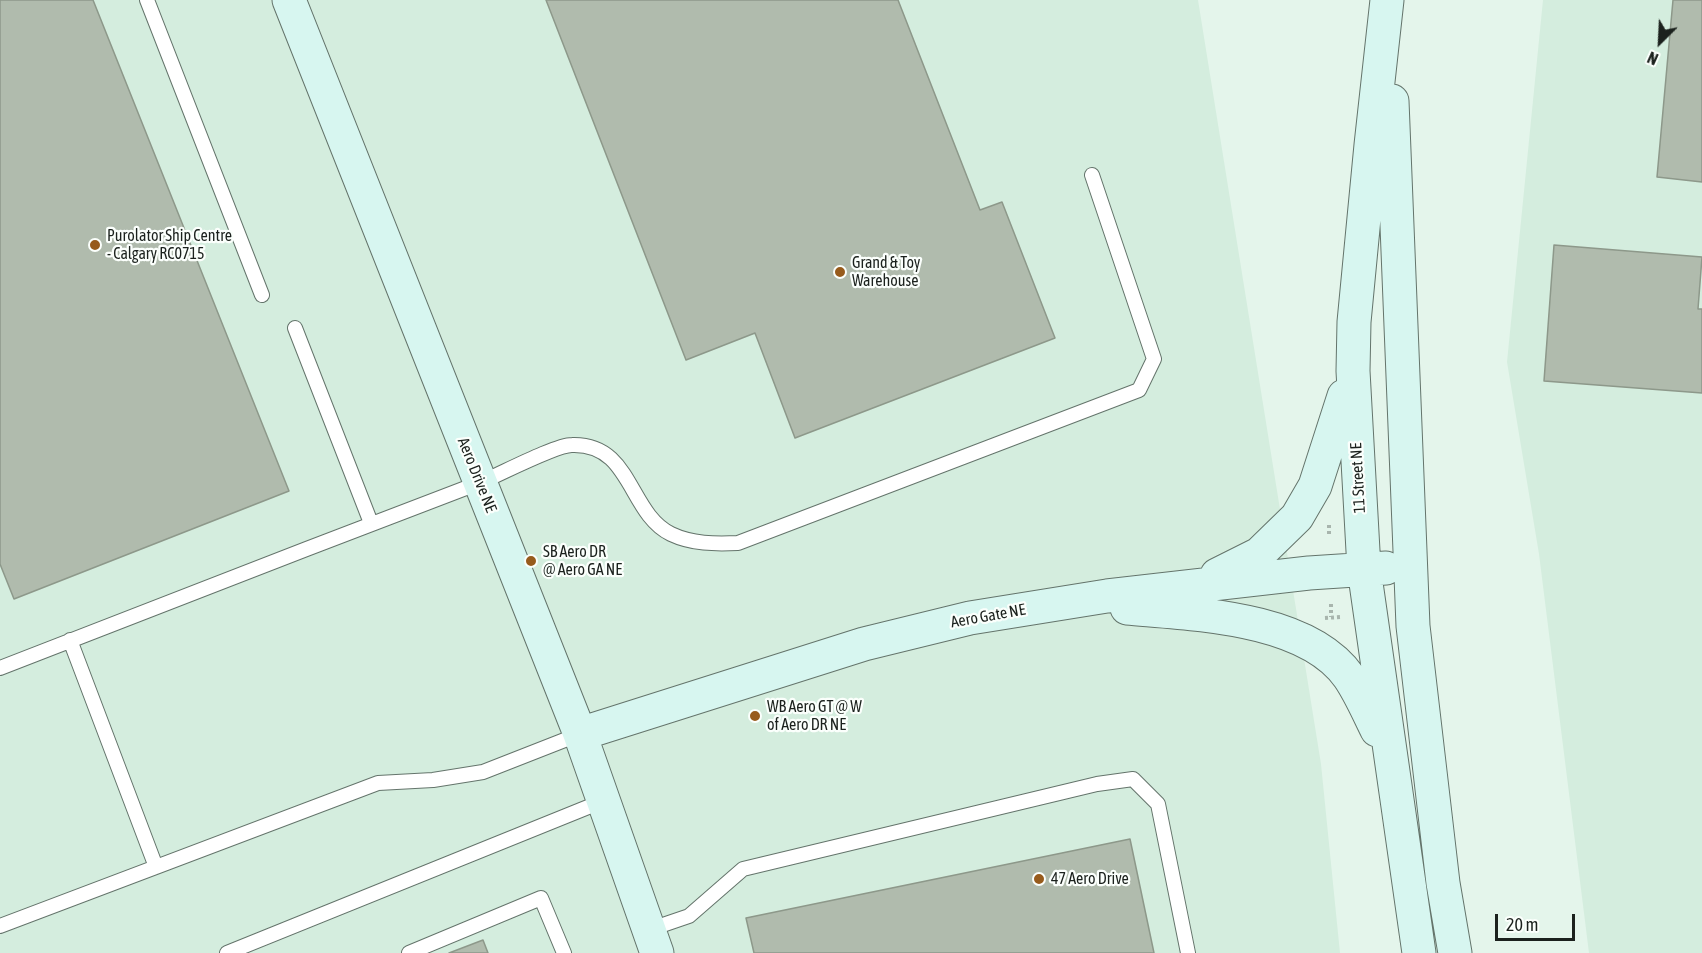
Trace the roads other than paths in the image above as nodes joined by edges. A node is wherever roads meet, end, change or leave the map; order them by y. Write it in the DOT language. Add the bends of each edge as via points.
graph roads {
  1 [pos="147,0"];
  2 [pos="289,0"];
  3 [pos="1388,0"];
  4 [pos="1092,175"];
  5 [pos="262,295"];
  6 [pos="295,328"];
  7 [pos="1353,370"];
  8 [pos="480,482"];
  9 [pos="371,523"];
  10 [pos="1364,568"];
  11 [pos="1409,568"];
  12 [pos="1194,586"];
  13 [pos="1050,605"];
  14 [pos="70,640"];
  15 [pos="0,668"];
  16 [pos="580,734"];
  17 [pos="1388,749"];
  18 [pos="603,801"];
  19 [pos="156,867"];
  20 [pos="0,926"];
  21 [pos="652,941"];
  22 [pos="227,953"];
  23 [pos="409,953"];
  24 [pos="564,953"];
  25 [pos="1188,953"];
  26 [pos="1419,953"];
  27 [pos="1455,953"];
  1 -- 5 [label="lane"];
  2 -- 8 [label="street, Aero Drive NE"];
  3 -- 7 [label="street, 11 Street NE" via="1354,322"];
  3 -- 11 [label="street, 11 Street NE"];
  4 -- 8 [label="lane" via="1154,359 1139,390 738,543 705,544 670,534 653,520 613,458 589,446 569,445"];
  6 -- 9 [label="lane"];
  7 -- 10 [label="street, 11 Street NE"];
  7 -- 12 [label="street" via="1315,486 1297,517 1259,554"];
  8 -- 9 [label="lane"];
  8 -- 16 [label="street, Aero Drive NE"];
  9 -- 14 [label="lane"];
  10 -- 11 [label="street, Aero Gate NE"];
  10 -- 12 [label="street, Aero Gate NE"];
  10 -- 17 [label="street, 11 Street NE"];
  11 -- 27 [label="street, 11 Street NE" via="1420,700"];
  12 -- 13 [label="street, Aero Gate NE"];
  13 -- 16 [label="street, Aero Gate NE" via="970,618 864,644"];
  13 -- 17 [label="street" via="1128,608 1245,621 1313,643 1348,676"];
  14 -- 15 [label="lane"];
  14 -- 19 [label="lane"];
  16 -- 18 [label="street, Aero Drive NE"];
  16 -- 19 [label="lane" via="483,772 378,783"];
  17 -- 26 [label="street, 11 Street NE"];
  18 -- 21 [label="street, Aero Drive NE"];
  18 -- 22 [label="lane"];
  19 -- 20 [label="lane"];
  21 -- 25 [label="lane" via="689,916 743,869 1096,784 1133,779 1158,804"];
  23 -- 24 [label="lane" via="541,898"];
}
